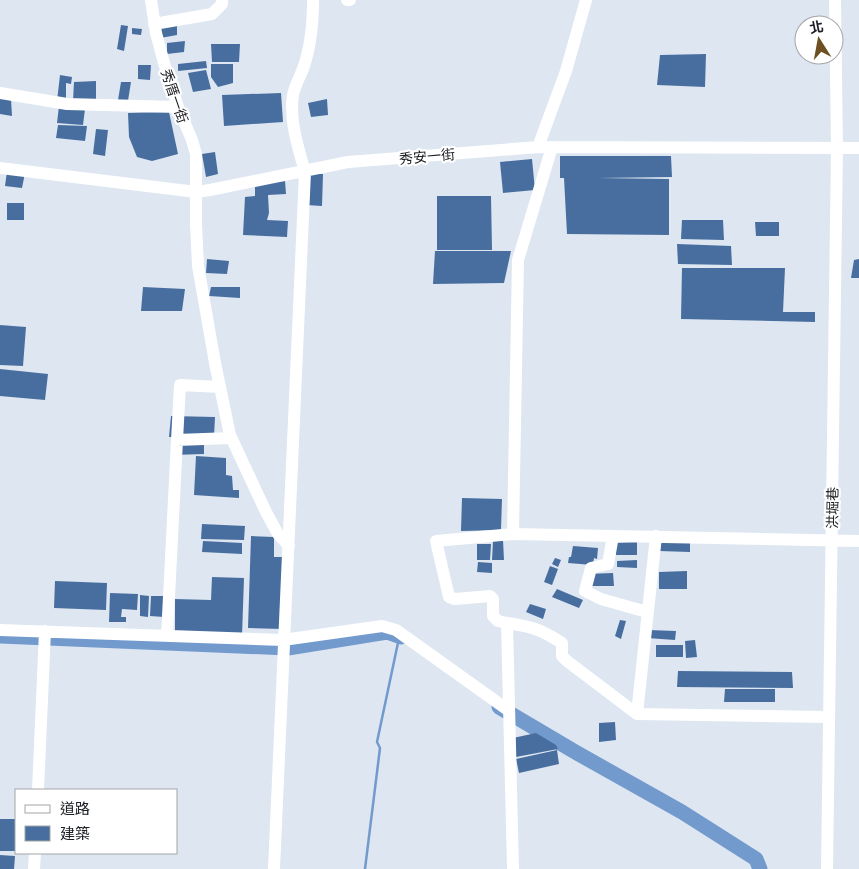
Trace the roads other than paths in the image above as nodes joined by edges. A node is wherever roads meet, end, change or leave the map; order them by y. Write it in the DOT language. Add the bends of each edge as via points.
graph roads {
  1 [pos="151,0"];
  2 [pos="222,0"];
  3 [pos="313,0"];
  4 [pos="586,0"];
  5 [pos="835,0"];
  6 [pos="154,24"];
  7 [pos="0,93"];
  8 [pos="178,108"];
  9 [pos="538,146"];
  10 [pos="552,147"];
  11 [pos="837,148"];
  12 [pos="859,148"];
  13 [pos="0,168"];
  14 [pos="305,172"];
  15 [pos="196,192"];
  16 [pos="220,387"];
  17 [pos="231,438"];
  18 [pos="177,440"];
  19 [pos="513,534"];
  20 [pos="613,536"];
  21 [pos="656,536"];
  22 [pos="832,541"];
  23 [pos="859,541"];
  24 [pos="289,546"];
  25 [pos="647,612"];
  26 [pos="507,623"];
  27 [pos="0,630"];
  28 [pos="45,632"];
  29 [pos="167,636"];
  30 [pos="283,640"];
  31 [pos="508,710"];
  32 [pos="637,714"];
  33 [pos="828,718"];
  34 [pos="38,789"];
  35 [pos="35,854"];
  36 [pos="34,869"];
  37 [pos="274,869"];
  38 [pos="513,869"];
  39 [pos="827,869"];
  1 -- 6 [label="street, 秀厝一街"];
  2 -- 6 [label="street" via="212,14"];
  3 -- 14 [label="street" via="313,23 305,64 293,94 294,133"];
  4 -- 9 [label="street" via="566,71"];
  5 -- 11 [label="street, 洪堀巷"];
  6 -- 8 [label="street, 秀厝一街"];
  7 -- 8 [label="street" via="67,104"];
  8 -- 15 [label="street, 秀厝一街" via="196,154"];
  9 -- 10 [label="street, 秀安一街"];
  9 -- 14 [label="street, 秀安一街" via="348,162"];
  10 -- 11 [label="street, 秀安一街"];
  10 -- 19 [label="street" via="518,260"];
  11 -- 12 [label="street, 秀安一街"];
  11 -- 22 [label="street, 洪堀巷"];
  13 -- 15 [label="street, 秀安一街"];
  14 -- 15 [label="street, 秀安一街"];
  14 -- 24 [label="street"];
  15 -- 16 [label="street, 秀厝一街" via="198,266"];
  16 -- 17 [label="street, 秀厝一街"];
  16 -- 18 [label="street" via="180,385"];
  17 -- 18 [label="street"];
  17 -- 24 [label="street, 秀厝一街" via="266,512"];
  18 -- 29 [label="street"];
  19 -- 20 [label="street"];
  19 -- 26 [label="street" via="436,541 449,597 490,596 494,616 498,621"];
  20 -- 21 [label="street"];
  20 -- 25 [label="street" via="608,564 591,568 585,591"];
  21 -- 22 [label="street"];
  21 -- 25 [label="street"];
  22 -- 23 [label="street"];
  22 -- 33 [label="street, 洪堀巷"];
  24 -- 30 [label="street"];
  25 -- 32 [label="street"];
  26 -- 31 [label="street"];
  26 -- 32 [label="street" via="532,626 562,643 562,656 567,661"];
  27 -- 28 [label="street"];
  28 -- 29 [label="street"];
  28 -- 34 [label="street"];
  29 -- 30 [label="street"];
  30 -- 31 [label="street" via="382,626 396,630"];
  30 -- 37 [label="street"];
  31 -- 38 [label="street"];
  32 -- 33 [label="street"];
  33 -- 39 [label="street, 洪堀巷"];
  35 -- 36 [label="street"];
}
